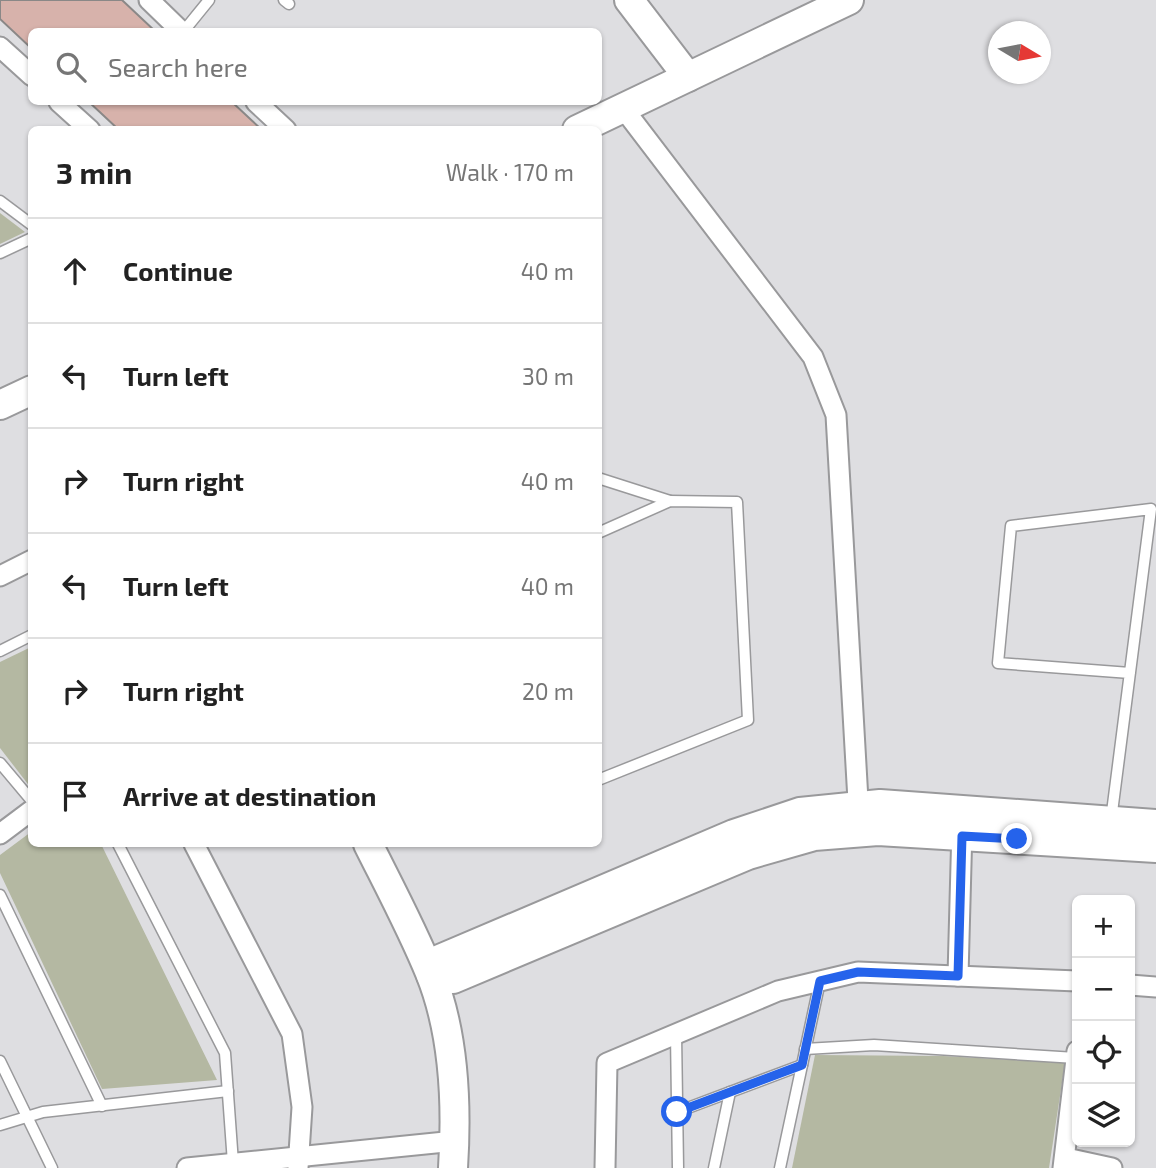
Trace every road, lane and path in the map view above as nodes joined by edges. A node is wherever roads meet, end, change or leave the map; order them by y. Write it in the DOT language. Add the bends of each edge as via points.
graph roads {
  1 [pos="149,0"];
  2 [pos="209,0"];
  3 [pos="629,0"];
  4 [pos="849,0"];
  5 [pos="179,28"];
  6 [pos="186,28"];
  7 [pos="0,47"];
  8 [pos="28,72"];
  9 [pos="688,77"];
  10 [pos="62,105"];
  11 [pos="259,105"];
  12 [pos="624,108"];
  13 [pos="86,126"];
  14 [pos="282,126"];
  15 [pos="586,126"];
  16 [pos="0,201"];
  17 [pos="28,222"];
  18 [pos="28,240"];
  19 [pos="0,253"];
  20 [pos="28,392"];
  21 [pos="0,405"];
  22 [pos="602,479"];
  23 [pos="670,501"];
  24 [pos="602,531"];
  25 [pos="28,563"];
  26 [pos="0,576"];
  27 [pos="28,637"];
  28 [pos="0,651"];
  29 [pos="1130,673"];
  30 [pos="0,763"];
  31 [pos="602,777"];
  32 [pos="28,796"];
  33 [pos="28,813"];
  34 [pos="859,819"];
  35 [pos="1111,821"];
  36 [pos="962,823"];
  37 [pos="1156,824"];
  38 [pos="0,834"];
  39 [pos="120,847"];
  40 [pos="196,847"];
  41 [pos="369,847"];
  42 [pos="1156,848"];
  43 [pos="0,895"];
  44 [pos="431,975"];
  45 [pos="958,976"];
  46 [pos="820,981"];
  47 [pos="1072,981"];
  48 [pos="1135,985"];
  49 [pos="1156,987"];
  50 [pos="676,1034"];
  51 [pos="805,1049"];
  52 [pos="1072,1058"];
  53 [pos="0,1061"];
  54 [pos="802,1065"];
  55 [pos="3,1073"];
  56 [pos="1073,1084"];
  57 [pos="228,1091"];
  58 [pos="730,1092"];
  59 [pos="102,1105"];
  60 [pos="677,1112"];
  61 [pos="28,1116"];
  62 [pos="0,1125"];
  63 [pos="454,1154"];
  64 [pos="298,1162"];
  65 [pos="233,1163"];
  66 [pos="1064,1163"];
  67 [pos="52,1168"];
  68 [pos="187,1168"];
  69 [pos="605,1168"];
  70 [pos="678,1168"];
  71 [pos="714,1168"];
  72 [pos="780,1168"];
  73 [pos="1112,1168"];
  1 -- 5 [label="street"];
  2 -- 6 [label="lane"];
  3 -- 9 [label="street"];
  4 -- 9 [label="street"];
  7 -- 8 [label="street"];
  9 -- 12 [label="street"];
  10 -- 13 [label="street"];
  11 -- 14 [label="street"];
  12 -- 15 [label="street"];
  12 -- 34 [label="street" via="813,357 836,415"];
  16 -- 17 [label="lane"];
  18 -- 19 [label="lane"];
  20 -- 21 [label="street"];
  22 -- 23 [label="lane"];
  23 -- 24 [label="lane"];
  23 -- 31 [label="lane" via="737,502 748,720"];
  25 -- 26 [label="street"];
  27 -- 28 [label="lane"];
  29 -- 29 [label="lane" via="1151,509 1011,526 998,663"];
  29 -- 35 [label="lane"];
  30 -- 32 [label="lane"];
  33 -- 38 [label="street"];
  34 -- 36 [label="street" via="880,804"];
  34 -- 44 [label="street" via="800,812 734,834 440,959"];
  35 -- 36 [label="street"];
  35 -- 37 [label="street"];
  36 -- 42 [label="street"];
  36 -- 45 [label="street"];
  39 -- 57 [label="lane" via="225,1053"];
  40 -- 64 [label="street" via="292,1034 302,1107"];
  41 -- 44 [label="street"];
  43 -- 59 [label="lane"];
  44 -- 63 [label="street" via="449,1045"];
  45 -- 46 [label="street" via="858,972"];
  45 -- 47 [label="street"];
  46 -- 50 [label="street" via="778,991"];
  46 -- 51 [label="lane"];
  48 -- 49 [label="street"];
  50 -- 60 [label="lane"];
  50 -- 69 [label="street" via="607,1063"];
  51 -- 52 [label="lane" via="874,1045"];
  51 -- 54 [label="lane"];
  53 -- 55 [label="lane"];
  54 -- 58 [label="lane"];
  54 -- 72 [label="lane"];
  55 -- 61 [label="lane"];
  56 -- 66 [label="street"];
  57 -- 59 [label="lane"];
  57 -- 65 [label="lane"];
  58 -- 60 [label="lane"];
  58 -- 71 [label="lane"];
  59 -- 61 [label="lane"];
  60 -- 70 [label="lane"];
  61 -- 62 [label="lane"];
  61 -- 67 [label="lane"];
  63 -- 64 [label="street"];
  64 -- 65 [label="street"];
  65 -- 68 [label="street"];
  66 -- 73 [label="street"];
}
